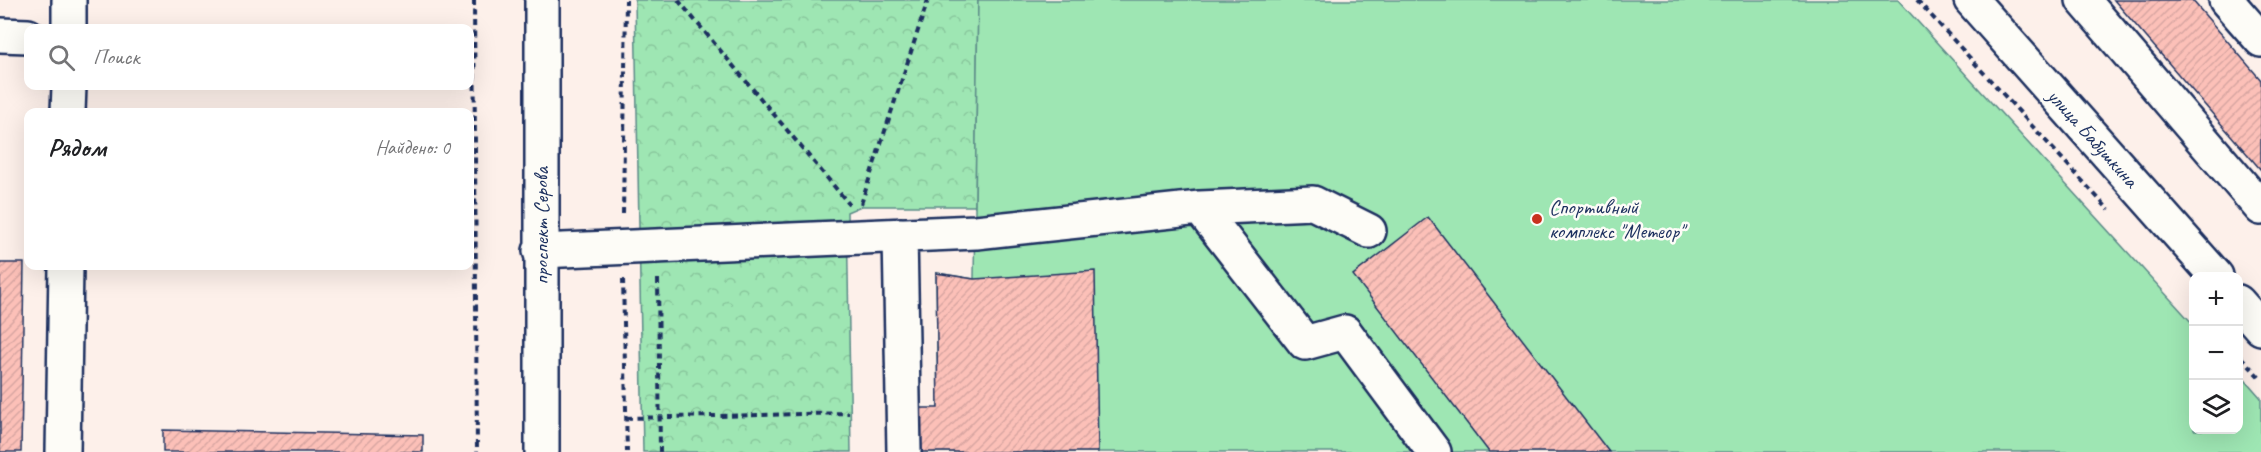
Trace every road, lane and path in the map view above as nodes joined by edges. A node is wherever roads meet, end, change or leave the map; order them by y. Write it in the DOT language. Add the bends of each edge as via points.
graph roads {
  1 [pos="69,0"];
  2 [pos="474,0"];
  3 [pos="542,0"];
  4 [pos="678,0"];
  5 [pos="928,0"];
  6 [pos="1917,0"];
  7 [pos="1971,0"];
  8 [pos="2083,0"];
  9 [pos="2226,0"];
  10 [pos="69,24"];
  11 [pos="0,35"];
  12 [pos="24,36"];
  13 [pos="2261,40"];
  14 [pos="69,90"];
  15 [pos="68,108"];
  16 [pos="860,206"];
  17 [pos="1200,208"];
  18 [pos="2261,208"];
  19 [pos="854,210"];
  20 [pos="2114,215"];
  21 [pos="1369,231"];
  22 [pos="900,235"];
  23 [pos="658,245"];
  24 [pos="540,251"];
  25 [pos="66,270"];
  26 [pos="2212,272"];
  27 [pos="2243,359"];
  28 [pos="2261,379"];
  29 [pos="849,412"];
  30 [pos="658,416"];
  31 [pos="626,418"];
  32 [pos="63,452"];
  33 [pos="477,452"];
  34 [pos="542,452"];
  35 [pos="660,452"];
  36 [pos="904,452"];
  37 [pos="1434,452"];
  1 -- 10 [label="main road"];
  2 -- 33 [label="path"];
  3 -- 24 [label="main road, проспект Серова"];
  4 -- 19 [label="path"];
  5 -- 16 [label="path"];
  6 -- 20 [label="path"];
  7 -- 26 [label="main road, улица Бабушкина"];
  8 -- 18 [label="main road"];
  9 -- 13 [label="main road"];
  11 -- 12 [label="main road"];
  14 -- 15 [label="main road"];
  17 -- 21 [label="main road" via="1313,203"];
  17 -- 22 [label="main road" via="976,232"];
  17 -- 37 [label="main road" via="1305,343 1345,332"];
  22 -- 23 [label="main road"];
  22 -- 36 [label="main road"];
  23 -- 24 [label="main road"];
  23 -- 30 [label="path"];
  24 -- 34 [label="main road, проспект Серова"];
  25 -- 32 [label="main road"];
  27 -- 28 [label="path"];
  29 -- 30 [label="path"];
  30 -- 31 [label="path"];
  30 -- 35 [label="path"];
}
